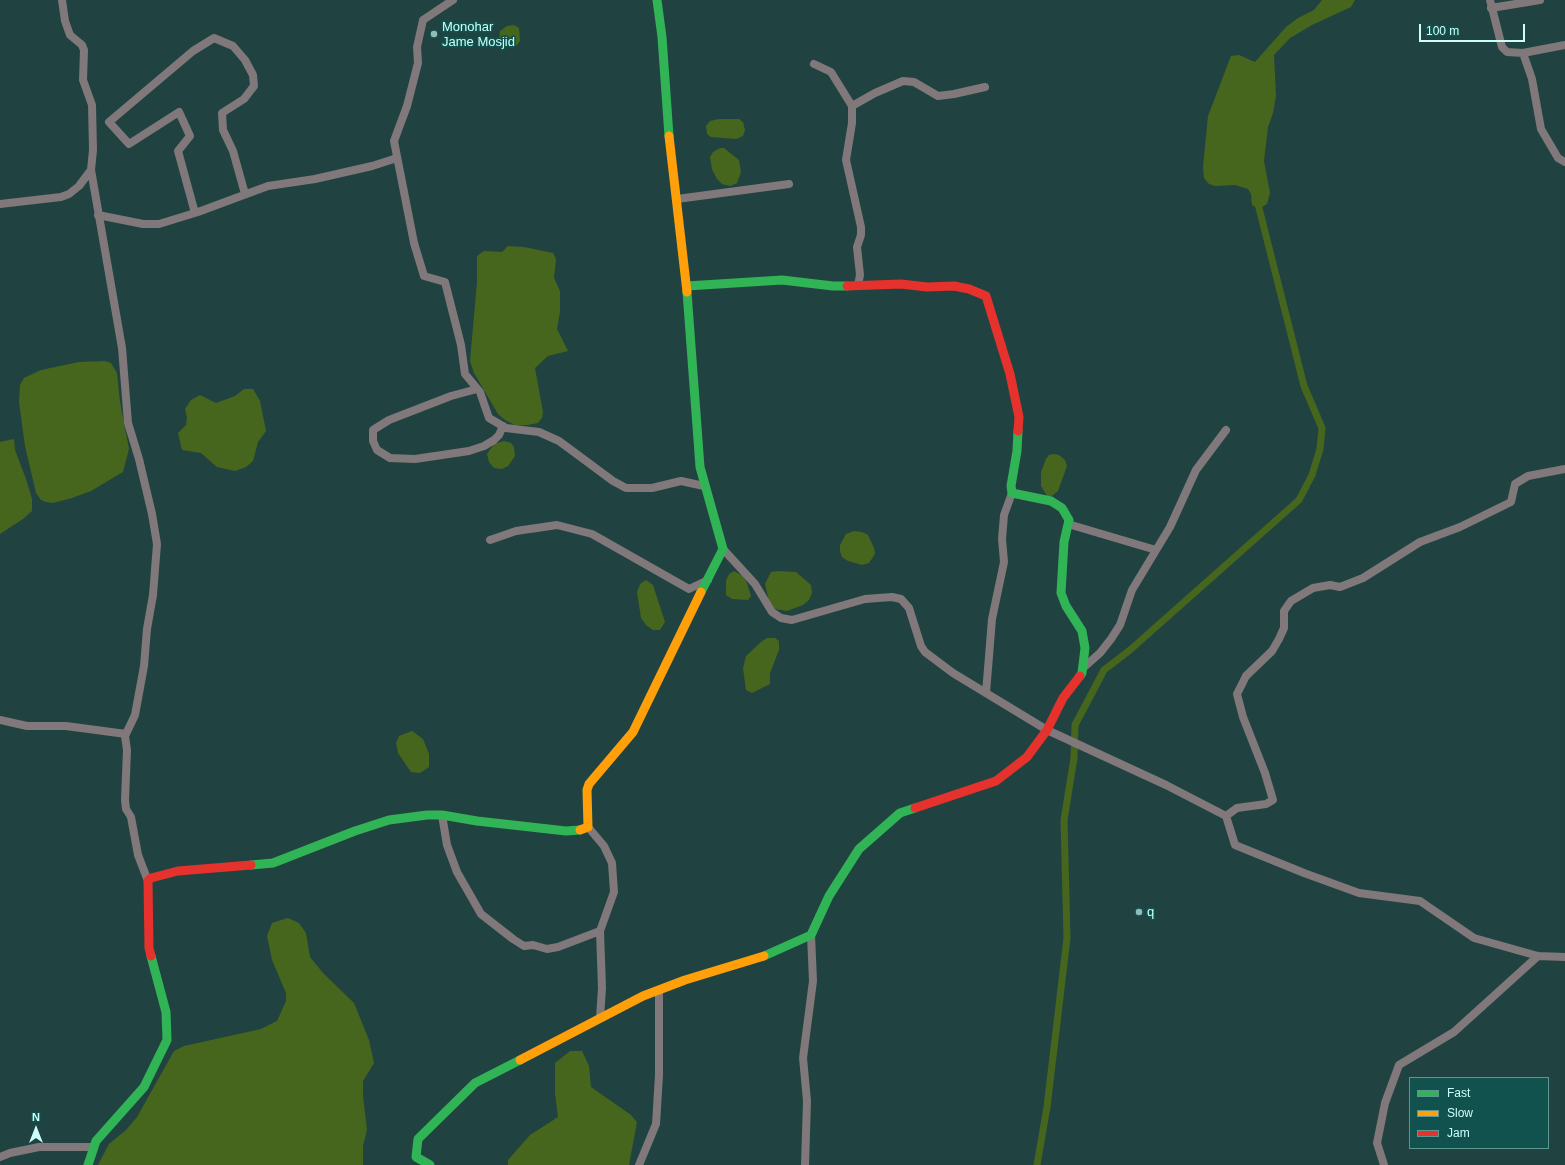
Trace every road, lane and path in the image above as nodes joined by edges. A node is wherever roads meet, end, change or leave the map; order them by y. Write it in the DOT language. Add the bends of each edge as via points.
graph roads {
  1 [pos="62,0"];
  2 [pos="452,0"];
  3 [pos="657,0"];
  4 [pos="1540,0"];
  5 [pos="1491,4"];
  6 [pos="1565,45"];
  7 [pos="1523,53"];
  8 [pos="814,64"];
  9 [pos="985,88"];
  10 [pos="852,106"];
  11 [pos="397,158"];
  12 [pos="1565,162"];
  13 [pos="91,170"];
  14 [pos="789,184"];
  15 [pos="245,194"];
  16 [pos="677,199"];
  17 [pos="0,204"];
  18 [pos="195,213"];
  19 [pos="98,215"];
  20 [pos="858,285"];
  21 [pos="687,286"];
  22 [pos="478,389"];
  23 [pos="503,426"];
  24 [pos="1226,430"];
  25 [pos="1565,469"];
  26 [pos="704,486"];
  27 [pos="1012,493"];
  28 [pos="1068,524"];
  29 [pos="490,540"];
  30 [pos="723,549"];
  31 [pos="1156,550"];
  32 [pos="708,580"];
  33 [pos="1083,668"];
  34 [pos="986,693"];
  35 [pos="0,720"];
  36 [pos="1047,730"];
  37 [pos="126,734"];
  38 [pos="442,815"];
  39 [pos="1226,816"];
  40 [pos="588,828"];
  41 [pos="148,881"];
  42 [pos="600,931"];
  43 [pos="812,935"];
  44 [pos="1538,956"];
  45 [pos="1565,957"];
  46 [pos="659,990"];
  47 [pos="600,1018"];
  48 [pos="93,1147"];
  49 [pos="0,1157"];
  50 [pos="88,1165"];
  51 [pos="430,1165"];
  52 [pos="639,1165"];
  53 [pos="805,1165"];
  54 [pos="1384,1165"];
  1 -- 13 [label="street" via="70,35 84,50 83,80 92,105"];
  2 -- 11 [label="street" via="423,20 417,47 418,63 407,106 394,141"];
  3 -- 16 [label="street"];
  4 -- 5 [label="street"];
  5 -- 7 [label="street" via="1502,47 1507,52"];
  6 -- 7 [label="street"];
  7 -- 12 [label="street" via="1532,79 1542,129 1558,158"];
  8 -- 10 [label="street" via="831,72"];
  9 -- 10 [label="street" via="938,96 914,82 903,81 875,92"];
  10 -- 20 [label="street" via="846,160 861,227 857,246 860,275"];
  11 -- 15 [label="street" via="314,179 268,186"];
  11 -- 22 [label="street" via="414,243 424,276 445,282 461,345 465,374"];
  13 -- 17 [label="street" via="79,186 61,197"];
  13 -- 19 [label="street"];
  14 -- 16 [label="street"];
  15 -- 18 [label="street"];
  15 -- 18 [label="street" via="233,151 223,130 222,113 244,99 254,86 253,75 233,46 214,38 193,51 109,122 129,144 178,112 190,136 178,151"];
  16 -- 21 [label="street"];
  18 -- 19 [label="street" via="159,224 143,224"];
  19 -- 37 [label="street" via="122,348 128,423 152,514 156,544 153,595 144,666 135,715"];
  20 -- 21 [label="street" via="833,286 782,280"];
  20 -- 27 [label="street" via="954,286 969,288 986,296 1012,381 1019,417"];
  21 -- 26 [label="street" via="700,467"];
  22 -- 23 [label="street" via="489,418"];
  22 -- 23 [label="street" via="451,396 389,420 373,430 376,450 390,458 415,459 462,452 484,446 494,440"];
  23 -- 26 [label="street" via="539,432 559,441 626,488 652,488 681,481"];
  24 -- 31 [label="street" via="1196,470 1170,527"];
  25 -- 39 [label="street" via="1528,476 1515,484 1511,502 1460,527 1420,542 1363,578 1340,587 1330,585 1313,588 1291,601 1284,611 1284,628 1279,639 1272,651 1246,676 1237,694 1273,800 1266,804 1237,808"];
  26 -- 30 [label="street"];
  27 -- 28 [label="street" via="1051,501 1062,508 1069,520"];
  27 -- 34 [label="street" via="1004,515 1004,562 992,619"];
  28 -- 31 [label="street"];
  28 -- 33 [label="street" via="1064,542 1061,592 1066,606 1082,630 1085,648"];
  29 -- 32 [label="street" via="516,531 557,524 568,526 592,534 688,589"];
  30 -- 32 [label="street"];
  30 -- 34 [label="street" via="755,584 772,612 781,618 792,620 865,600 901,600 909,608 925,652"];
  31 -- 33 [label="street" via="1132,590 1120,625 1100,653"];
  32 -- 40 [label="street" via="633,732 589,784"];
  33 -- 36 [label="street" via="1082,673 1062,698"];
  34 -- 36 [label="street"];
  35 -- 37 [label="street" via="27,726 66,726"];
  36 -- 39 [label="street"];
  36 -- 43 [label="street" via="1027,757 996,781 900,813 859,849 828,896"];
  37 -- 41 [label="street" via="126,809 131,817 138,855"];
  38 -- 40 [label="street" via="566,831"];
  38 -- 41 [label="street" via="389,820 355,830 273,863 178,871 155,876"];
  38 -- 42 [label="street" via="447,845 457,872 481,914 513,940 524,946 533,945 546,949"];
  39 -- 44 [label="street" via="1235,845 1359,893 1420,901 1474,938"];
  40 -- 42 [label="street" via="604,846 612,864 614,892"];
  41 -- 48 [label="street" via="149,948 166,1012 167,1040 144,1086"];
  42 -- 47 [label="street"];
  43 -- 46 [label="street" via="766,955"];
  43 -- 53 [label="street" via="813,981 803,1058 807,1101"];
  44 -- 45 [label="street"];
  44 -- 54 [label="street" via="1454,1032 1399,1065 1385,1103 1377,1143"];
  46 -- 47 [label="street"];
  46 -- 52 [label="street" via="656,1124"];
  47 -- 51 [label="street" via="475,1083 418,1139 416,1157"];
  48 -- 49 [label="street" via="38,1147"];
  48 -- 50 [label="street"];
}
